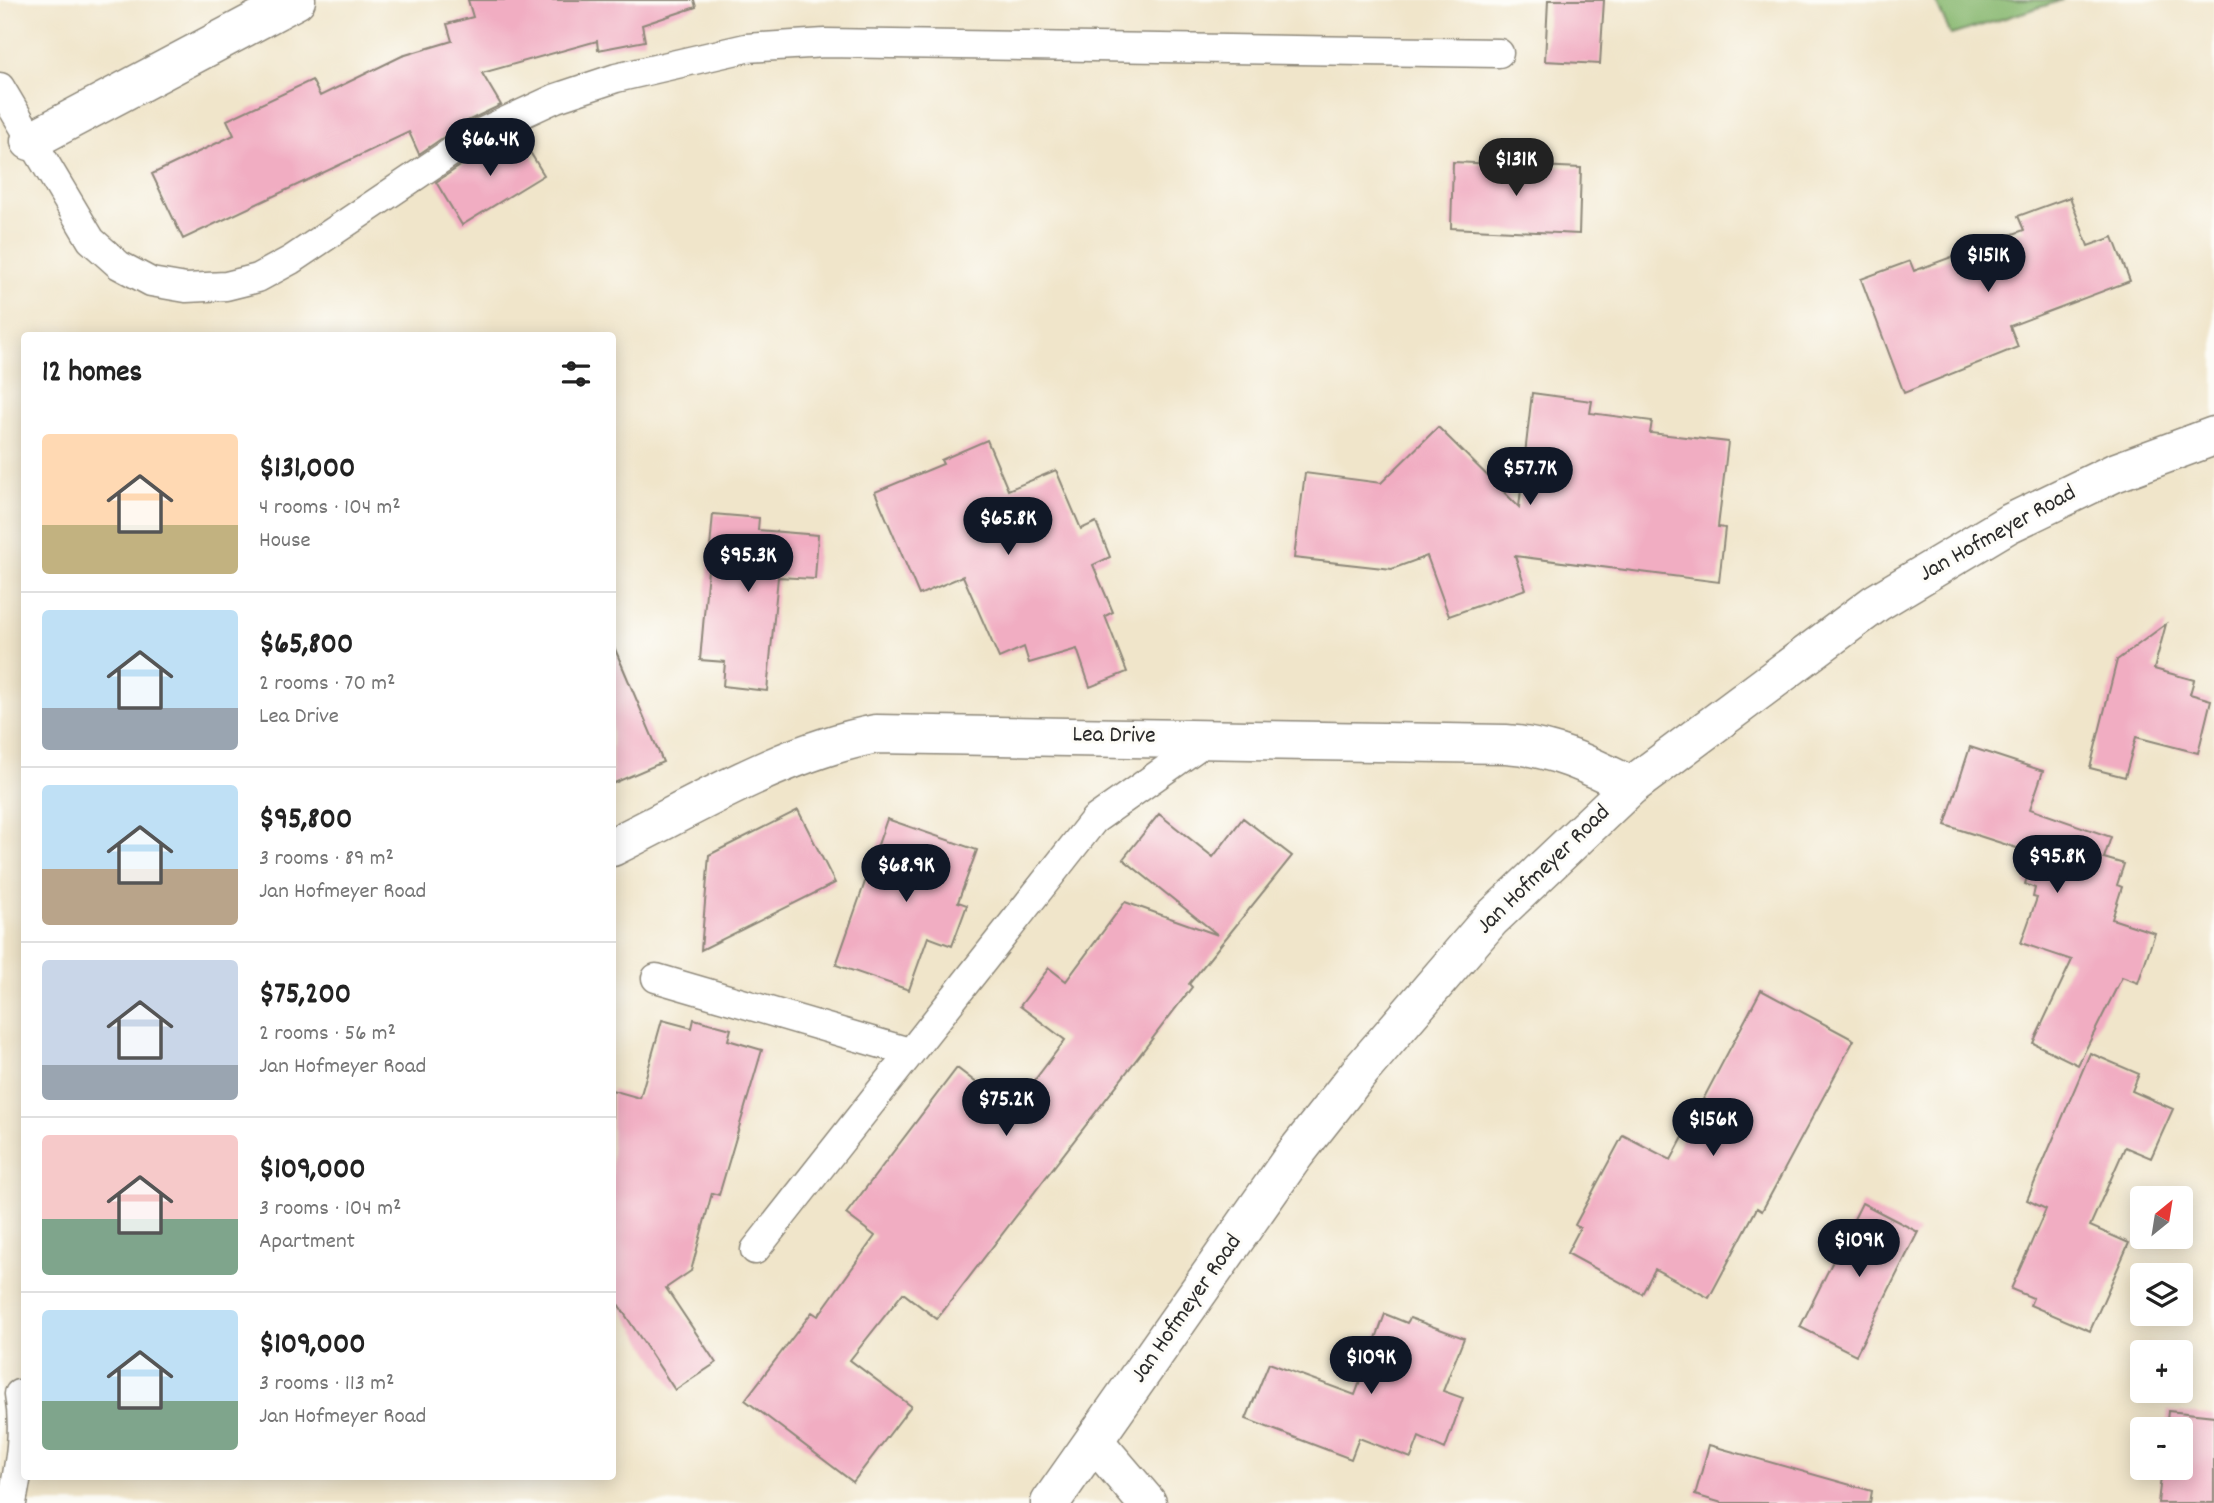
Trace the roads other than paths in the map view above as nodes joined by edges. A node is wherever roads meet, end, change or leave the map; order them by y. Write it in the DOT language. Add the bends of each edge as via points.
graph roads {
  1 [pos="296,0"];
  2 [pos="1499,53"];
  3 [pos="0,87"];
  4 [pos="30,141"];
  5 [pos="2214,436"];
  6 [pos="1210,738"];
  7 [pos="1631,786"];
  8 [pos="616,845"];
  9 [pos="656,978"];
  10 [pos="909,1052"];
  11 [pos="755,1250"];
  12 [pos="19,1394"];
  13 [pos="21,1404"];
  14 [pos="1094,1441"];
  15 [pos="21,1458"];
  16 [pos="12,1503"];
  17 [pos="1050,1503"];
  18 [pos="1147,1503"];
  1 -- 4 [label="street"];
  2 -- 4 [label="lane" via="825,43 746,48 616,78 556,98 478,134 291,260 258,278 226,286 186,288 151,282 119,265 91,240"];
  3 -- 4 [label="lane"];
  5 -- 7 [label="street, Jan Hofmeyer Road" via="2114,473 2008,524 1888,595"];
  6 -- 7 [label="street, Lea Drive" via="1538,746"];
  6 -- 8 [label="street, Lea Drive" via="876,734 802,754"];
  6 -- 10 [label="lane" via="1094,820"];
  7 -- 14 [label="street, Jan Hofmeyer Road" via="1490,920 1370,1058 1295,1154"];
  9 -- 10 [label="lane"];
  10 -- 11 [label="lane"];
  12 -- 13 [label="lane"];
  14 -- 17 [label="street, Jan Hofmeyer Road"];
  14 -- 18 [label="street"];
  15 -- 16 [label="lane"];
}
